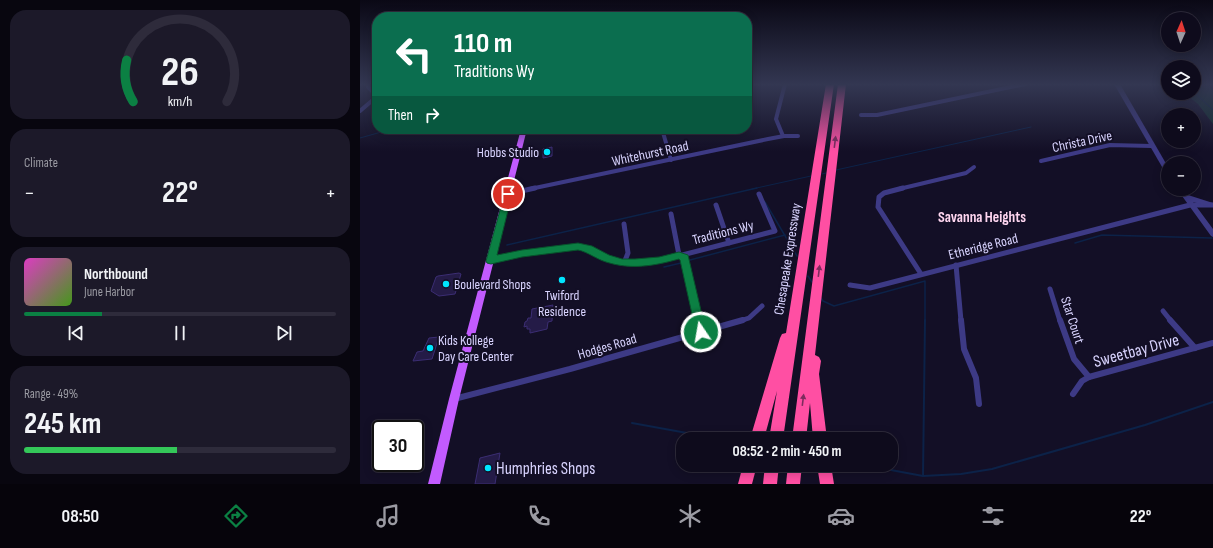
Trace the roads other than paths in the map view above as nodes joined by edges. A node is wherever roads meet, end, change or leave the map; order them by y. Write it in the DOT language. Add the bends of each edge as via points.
graph roads {
  1 [pos="779,107"];
  2 [pos="827,107"];
  3 [pos="839,107"];
  4 [pos="917,107"];
  5 [pos="1129,107"];
  6 [pos="861,115"];
  7 [pos="523,134"];
  8 [pos="663,134"];
  9 [pos="783,136"];
  10 [pos="798,136"];
  11 [pos="1152,146"];
  12 [pos="671,160"];
  13 [pos="1041,161"];
  14 [pos="1161,161"];
  15 [pos="974,166"];
  16 [pos="508,194"];
  17 [pos="759,194"];
  18 [pos="1184,196"];
  19 [pos="1190,204"];
  20 [pos="1212,204"];
  21 [pos="716,205"];
  22 [pos="671,214"];
  23 [pos="624,224"];
  24 [pos="1213,234"];
  25 [pos="729,243"];
  26 [pos="679,255"];
  27 [pos="491,261"];
  28 [pos="624,263"];
  29 [pos="956,265"];
  30 [pos="801,274"];
  31 [pos="921,274"];
  32 [pos="850,285"];
  33 [pos="1050,289"];
  34 [pos="815,300"];
  35 [pos="762,306"];
  36 [pos="1163,312"];
  37 [pos="701,332"];
  38 [pos="1213,343"];
  39 [pos="1195,348"];
  40 [pos="1088,377"];
  41 [pos="1073,394"];
  42 [pos="454,399"];
  43 [pos="979,404"];
  44 [pos="760,432"];
  45 [pos="777,432"];
  46 [pos="799,432"];
  47 [pos="819,432"];
  48 [pos="748,472"];
  49 [pos="771,472"];
  50 [pos="794,472"];
  51 [pos="825,472"];
  52 [pos="434,484"];
  53 [pos="745,484"];
  54 [pos="770,484"];
  55 [pos="793,484"];
  56 [pos="827,484"];
  1 -- 9 [label="street" via="776,119"];
  2 -- 30 [label="highway, Chesapeake Expressway"];
  34 -- 3 [label="highway, one-way"];
  4 -- 6 [label="street" via="877,115"];
  5 -- 11 [label="street"];
  7 -- 16 [label="main road"];
  8 -- 12 [label="street"];
  9 -- 10 [label="street, Whitehurst Road"];
  9 -- 12 [label="street, Whitehurst Road"];
  11 -- 13 [label="street, Christa Drive" via="1110,144"];
  11 -- 14 [label="street"];
  12 -- 16 [label="street, Whitehurst Road"];
  15 -- 31 [label="street" via="966,173 884,193 879,197 878,207"];
  16 -- 27 [label="main road"];
  17 -- 25 [label="street, Traditions Wy" via="775,231"];
  18 -- 19 [label="street"];
  18 -- 20 [label="street"];
  19 -- 20 [label="street, Etheridge Road"];
  19 -- 24 [label="street"];
  19 -- 29 [label="street, Etheridge Road"];
  21 -- 25 [label="street"];
  22 -- 26 [label="street"];
  23 -- 28 [label="street" via="628,252"];
  25 -- 26 [label="street, Traditions Wy"];
  26 -- 28 [label="street, Traditions Wy" via="659,261"];
  26 -- 37 [label="street" via="684,257"];
  27 -- 28 [label="street, Traditions Wy" via="522,253 578,246"];
  27 -- 42 [label="main road"];
  29 -- 31 [label="street, Etheridge Road"];
  29 -- 43 [label="street" via="964,349 976,378"];
  30 -- 44 [label="highway"];
  30 -- 45 [label="highway, Chesapeake Expressway"];
  31 -- 32 [label="street, Etheridge Road" via="870,288"];
  33 -- 40 [label="street, Star Court" via="1070,350"];
  46 -- 34 [label="highway, one-way"];
  34 -- 47 [label="highway" via="817,342 813,374"];
  35 -- 37 [label="street, Hodges Road" via="749,318"];
  36 -- 39 [label="street"];
  37 -- 42 [label="street, Hodges Road"];
  38 -- 39 [label="street, Sweetbay Drive"];
  39 -- 40 [label="street, Sweetbay Drive"];
  40 -- 41 [label="street, Sweetbay Drive"];
  42 -- 52 [label="main road"];
  48 -- 53 [label="highway"];
  49 -- 54 [label="highway"];
  50 -- 55 [label="highway"];
  51 -- 56 [label="highway"];
}
